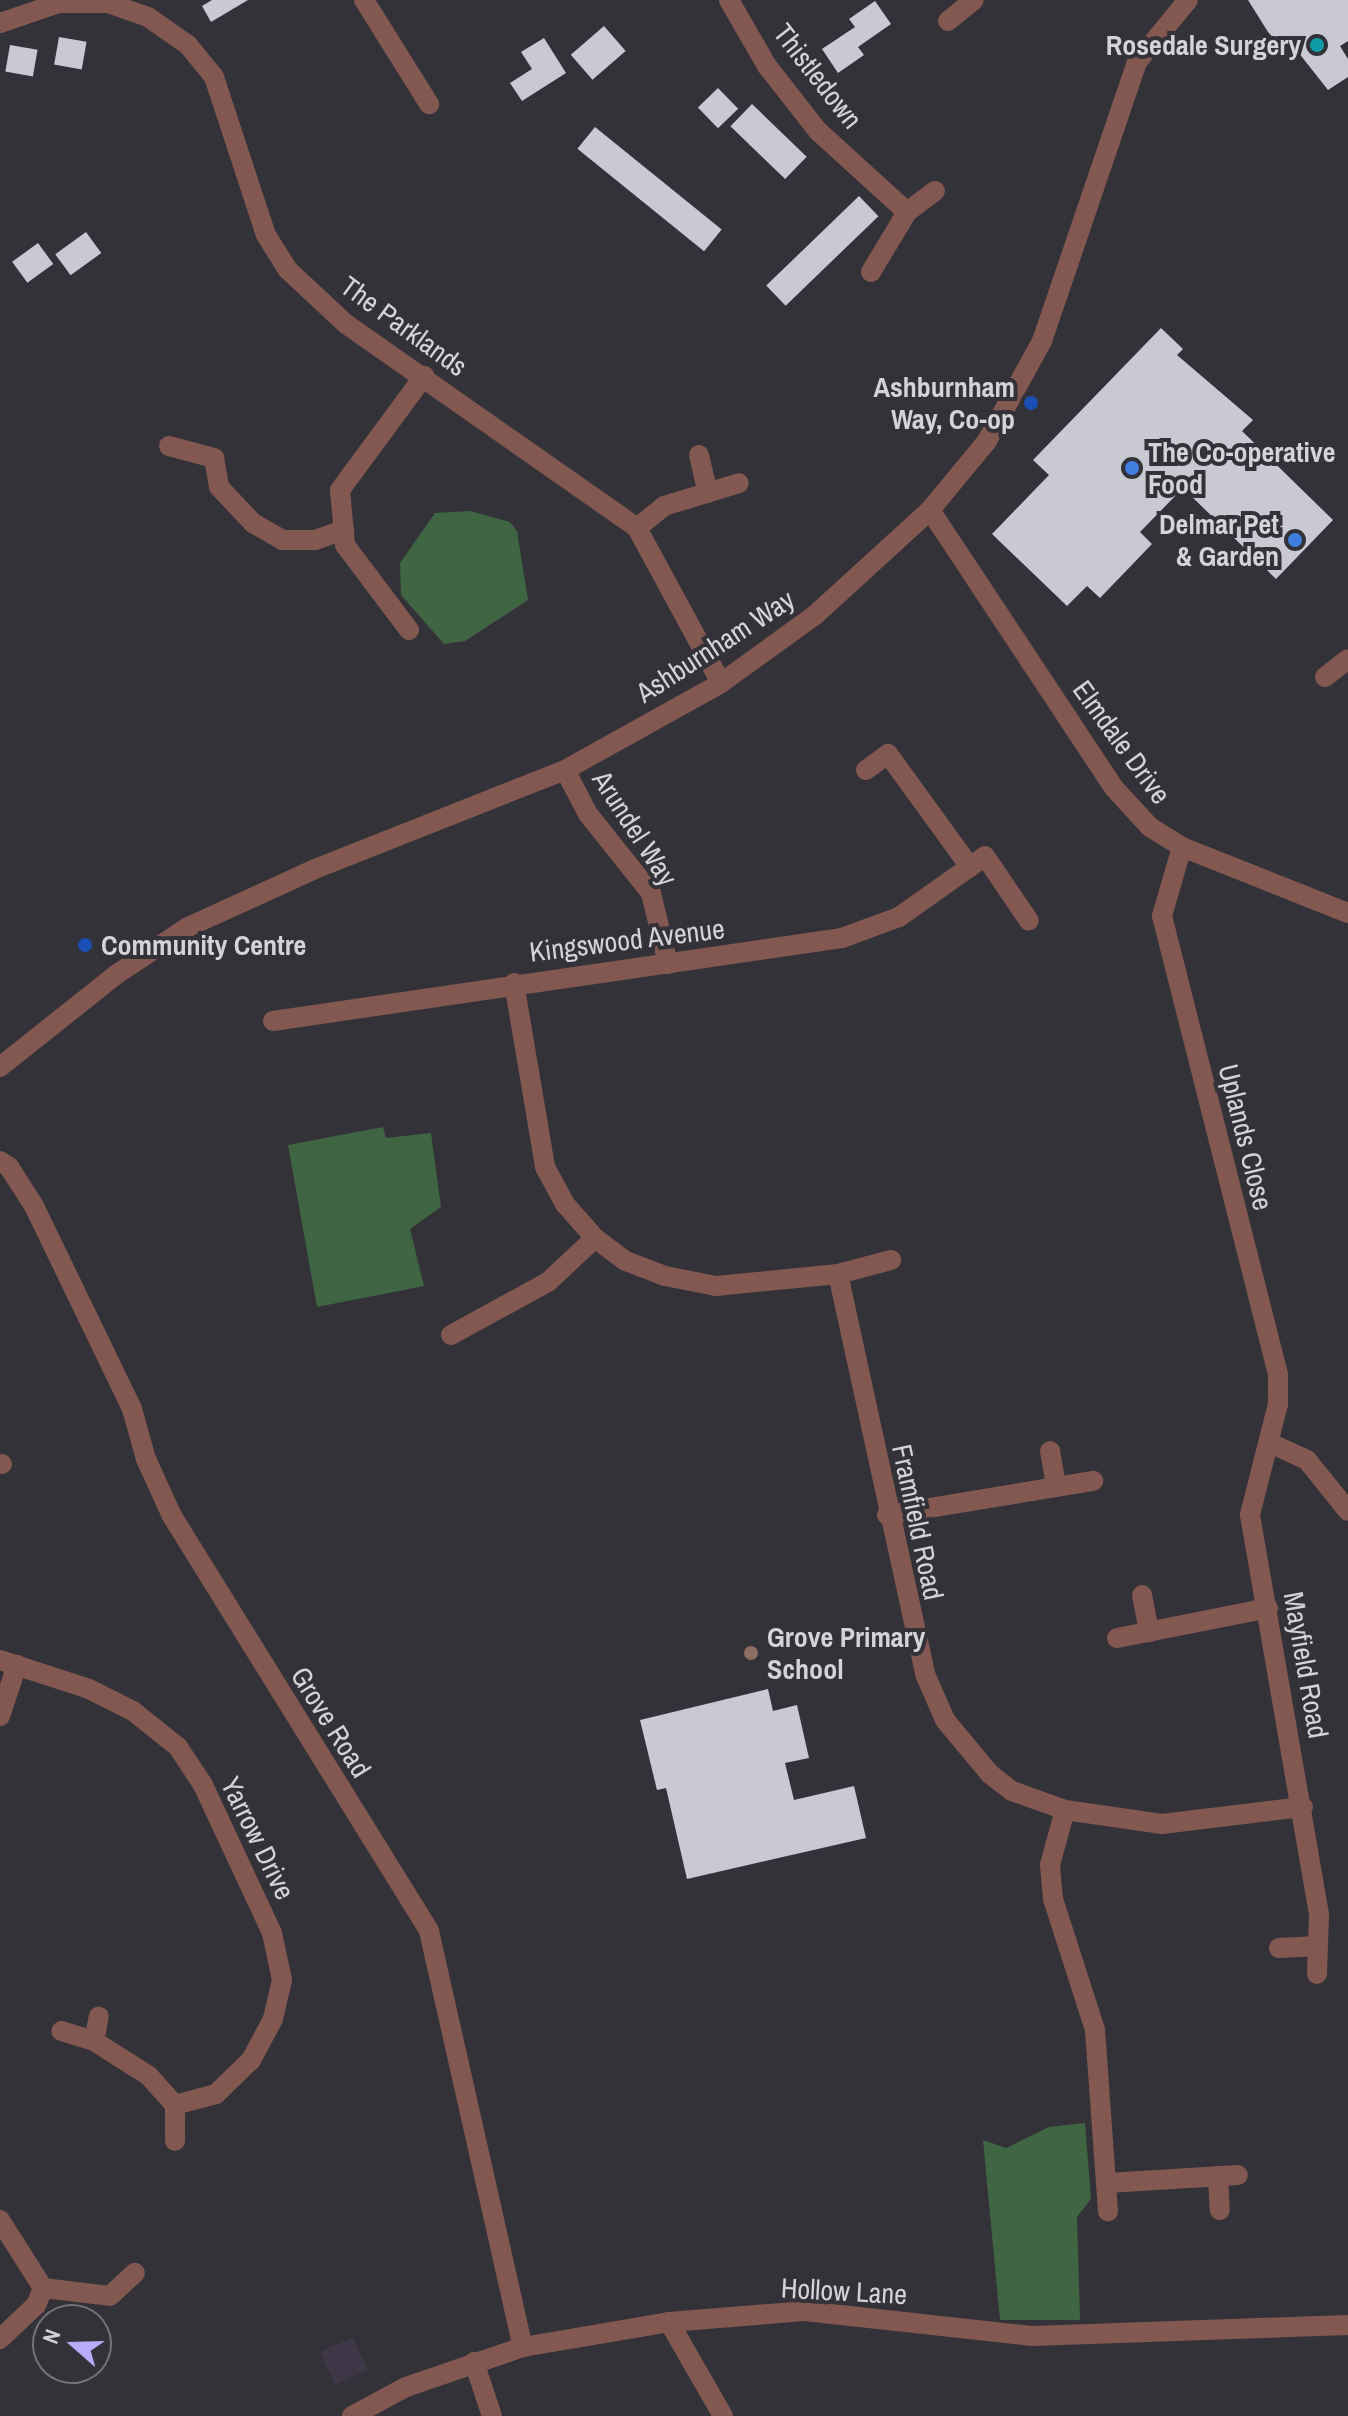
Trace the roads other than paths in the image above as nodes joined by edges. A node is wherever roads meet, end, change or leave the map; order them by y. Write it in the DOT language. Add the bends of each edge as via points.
graph roads {
  1 [pos="364,0"];
  2 [pos="729,0"];
  3 [pos="974,0"];
  4 [pos="1188,0"];
  5 [pos="59,1"];
  6 [pos="948,21"];
  7 [pos="0,23"];
  8 [pos="429,104"];
  9 [pos="935,191"];
  10 [pos="907,212"];
  11 [pos="871,272"];
  12 [pos="424,376"];
  13 [pos="169,446"];
  14 [pos="699,455"];
  15 [pos="739,483"];
  16 [pos="708,493"];
  17 [pos="930,510"];
  18 [pos="637,528"];
  19 [pos="344,530"];
  20 [pos="409,630"];
  21 [pos="1348,659"];
  22 [pos="1325,677"];
  23 [pos="721,683"];
  24 [pos="565,770"];
  25 [pos="866,770"];
  26 [pos="1182,847"];
  27 [pos="970,867"];
  28 [pos="1348,913"];
  29 [pos="1029,921"];
  30 [pos="668,964"];
  31 [pos="514,983"];
  32 [pos="273,1021"];
  33 [pos="0,1067"];
  34 [pos="0,1161"];
  35 [pos="595,1238"];
  36 [pos="891,1260"];
  37 [pos="838,1274"];
  38 [pos="451,1335"];
  39 [pos="1270,1443"];
  40 [pos="1050,1451"];
  41 [pos="1093,1481"];
  42 [pos="1056,1486"];
  43 [pos="1348,1511"];
  44 [pos="887,1515"];
  45 [pos="1142,1595"];
  46 [pos="1268,1608"];
  47 [pos="1149,1632"];
  48 [pos="1117,1638"];
  49 [pos="8,1662"];
  50 [pos="0,1716"];
  51 [pos="1303,1807"];
  52 [pos="1065,1810"];
  53 [pos="1318,1946"];
  54 [pos="1279,1948"];
  55 [pos="1317,1974"];
  56 [pos="99,2016"];
  57 [pos="61,2031"];
  58 [pos="94,2041"];
  59 [pos="175,2105"];
  60 [pos="175,2141"];
  61 [pos="1108,2183"];
  62 [pos="1220,2210"];
  63 [pos="1108,2212"];
  64 [pos="0,2220"];
  65 [pos="135,2273"];
  66 [pos="43,2288"];
  67 [pos="669,2322"];
  68 [pos="1348,2325"];
  69 [pos="0,2339"];
  70 [pos="523,2347"];
  71 [pos="474,2362"];
  72 [pos="352,2416"];
  73 [pos="492,2416"];
  74 [pos="723,2416"];
  1 -- 8 [label="street"];
  2 -- 10 [label="street, Thistledown" via="767,66 818,131"];
  3 -- 6 [label="street"];
  4 -- 17 [label="street, Ashburnham Way" via="1137,62 1042,341 987,441"];
  5 -- 7 [label="street, The Parklands"];
  5 -- 12 [label="street, The Parklands" via="108,3 148,17 188,45 214,77 266,235 287,269 346,324"];
  9 -- 10 [label="street"];
  10 -- 11 [label="street"];
  12 -- 18 [label="street, The Parklands"];
  12 -- 19 [label="street" via="340,490"];
  13 -- 19 [label="street" via="214,458 219,487 253,523 282,540 315,540"];
  14 -- 16 [label="street"];
  15 -- 16 [label="street"];
  16 -- 18 [label="street" via="664,506"];
  17 -- 23 [label="street, Ashburnham Way" via="814,616"];
  17 -- 26 [label="street, Elmdale Drive" via="1114,788 1150,827"];
  18 -- 23 [label="street, The Parklands"];
  19 -- 20 [label="street" via="345,545"];
  21 -- 22 [label="street"];
  23 -- 24 [label="street, Ashburnham Way"];
  24 -- 30 [label="street, Arundel Way" via="588,814 651,893"];
  24 -- 33 [label="street, Ashburnham Way" via="315,869 188,927 117,974"];
  25 -- 27 [label="street" via="888,754"];
  26 -- 28 [label="street, Elmdale Drive"];
  26 -- 39 [label="street, Uplands Close" via="1162,916 1278,1375"];
  27 -- 29 [label="street" via="985,856"];
  27 -- 30 [label="street, Kingswood Avenue" via="899,917 842,938"];
  30 -- 31 [label="street, Kingswood Avenue"];
  31 -- 32 [label="street, Kingswood Avenue"];
  31 -- 35 [label="street" via="545,1167 565,1204"];
  34 -- 70 [label="street, Grove Road" via="41,1220 132,1409 146,1459 172,1516 429,1931"];
  35 -- 37 [label="street" via="626,1261 716,1286"];
  35 -- 38 [label="street" via="548,1282"];
  36 -- 37 [label="street"];
  37 -- 44 [label="street, Framfield Road"];
  39 -- 43 [label="street" via="1307,1460"];
  39 -- 46 [label="street, Mayfield Road" via="1250,1515"];
  40 -- 42 [label="street"];
  41 -- 42 [label="street"];
  42 -- 44 [label="street"];
  44 -- 52 [label="street, Framfield Road" via="913,1633 945,1720 1012,1791"];
  45 -- 47 [label="street"];
  46 -- 47 [label="street"];
  46 -- 51 [label="street, Mayfield Road"];
  47 -- 48 [label="street"];
  49 -- 50 [label="street"];
  49 -- 59 [label="street, Yarrow Drive" via="89,1689 133,1711 178,1747 203,1785 272,1933 282,1980 273,2019 251,2060 216,2094"];
  51 -- 52 [label="street, Framfield Road" via="1162,1824"];
  51 -- 53 [label="street, Mayfield Road" via="1319,1916"];
  52 -- 61 [label="street" via="1050,1865 1053,1899 1095,2030"];
  53 -- 54 [label="street"];
  53 -- 55 [label="street, Mayfield Road"];
  56 -- 58 [label="street"];
  57 -- 58 [label="street"];
  58 -- 59 [label="street" via="149,2076"];
  59 -- 60 [label="street"];
  61 -- 62 [label="street" via="1228,2176"];
  61 -- 63 [label="street"];
  64 -- 66 [label="street"];
  65 -- 66 [label="street" via="110,2296"];
  66 -- 69 [label="street" via="36,2305"];
  67 -- 68 [label="street, Hollow Lane" via="805,2311 1032,2336"];
  67 -- 70 [label="street, Hollow Lane"];
  67 -- 74 [label="street"];
  70 -- 71 [label="street, Hollow Lane"];
  71 -- 72 [label="street, Hollow Lane" via="406,2387"];
  71 -- 73 [label="street"];
}
